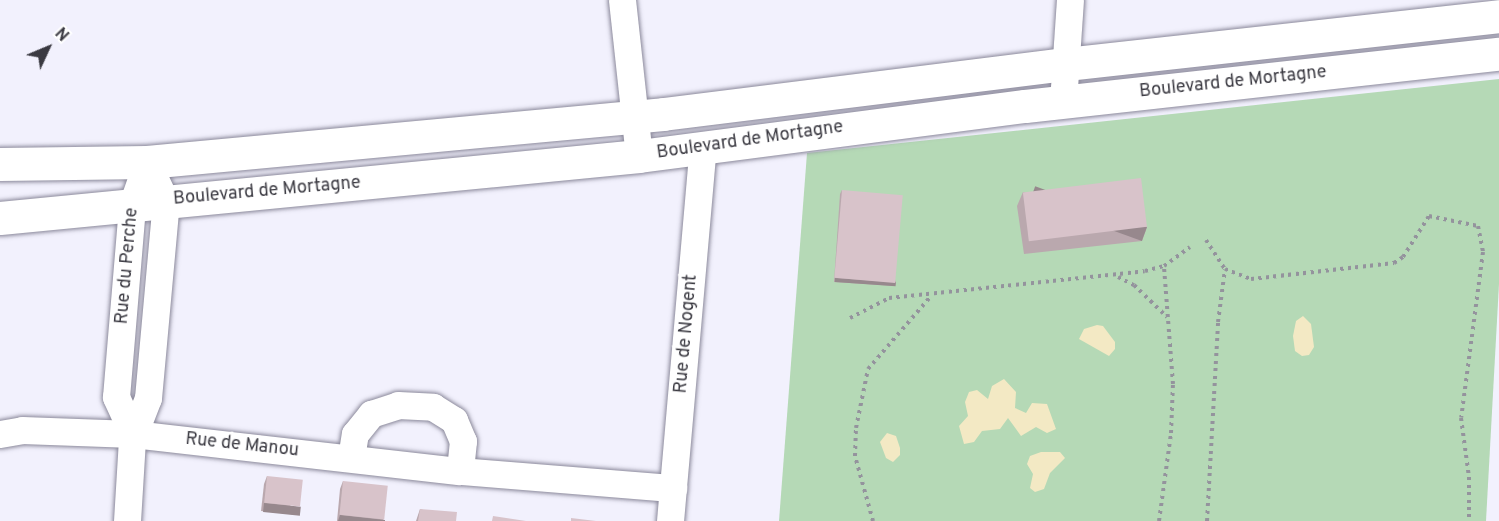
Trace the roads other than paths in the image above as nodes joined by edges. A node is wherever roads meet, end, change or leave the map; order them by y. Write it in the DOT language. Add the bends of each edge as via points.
graph roads {
  1 [pos="622,0"];
  2 [pos="1070,0"];
  3 [pos="1499,16"];
  4 [pos="1499,54"];
  5 [pos="1065,64"];
  6 [pos="1063,102"];
  7 [pos="635,116"];
  8 [pos="704,147"];
  9 [pos="639,156"];
  10 [pos="147,162"];
  11 [pos="0,164"];
  12 [pos="166,202"];
  13 [pos="132,205"];
  14 [pos="0,218"];
  15 [pos="0,434"];
  16 [pos="133,434"];
  17 [pos="351,458"];
  18 [pos="460,471"];
  19 [pos="673,488"];
  20 [pos="127,521"];
  21 [pos="670,521"];
  1 -- 7 [label="street"];
  2 -- 5 [label="street"];
  3 -- 5 [label="main road, Boulevard de Mortagne"];
  4 -- 6 [label="main road, Boulevard de Mortagne"];
  5 -- 6 [label="street"];
  5 -- 7 [label="main road, Boulevard de Mortagne"];
  6 -- 8 [label="main road, Boulevard de Mortagne"];
  7 -- 9 [label="street"];
  7 -- 10 [label="main road, Boulevard de Mortagne"];
  8 -- 9 [label="main road, Boulevard de Mortagne"];
  8 -- 19 [label="street, Rue de Nogent"];
  9 -- 12 [label="main road, Boulevard de Mortagne"];
  10 -- 11 [label="main road, Boulevard de Mortagne"];
  10 -- 12 [label="street, Rue du Perche"];
  10 -- 13 [label="street, Rue du Perche"];
  12 -- 13 [label="main road, Boulevard de Mortagne"];
  12 -- 16 [label="street, Rue du Perche" via="148,398"];
  13 -- 14 [label="main road, Boulevard de Mortagne"];
  13 -- 16 [label="street, Rue du Perche" via="116,398"];
  15 -- 16 [label="street, Rue de Manou" via="22,430"];
  16 -- 17 [label="street, Rue de Manou"];
  16 -- 20 [label="street, Rue du Perche"];
  17 -- 18 [label="street, Rue de Manou"];
  17 -- 18 [label="street" via="355,434 371,414 398,405 433,407 454,420 463,441"];
  18 -- 19 [label="street, Rue de Manou"];
  19 -- 21 [label="street, Rue de Nogent"];
}
